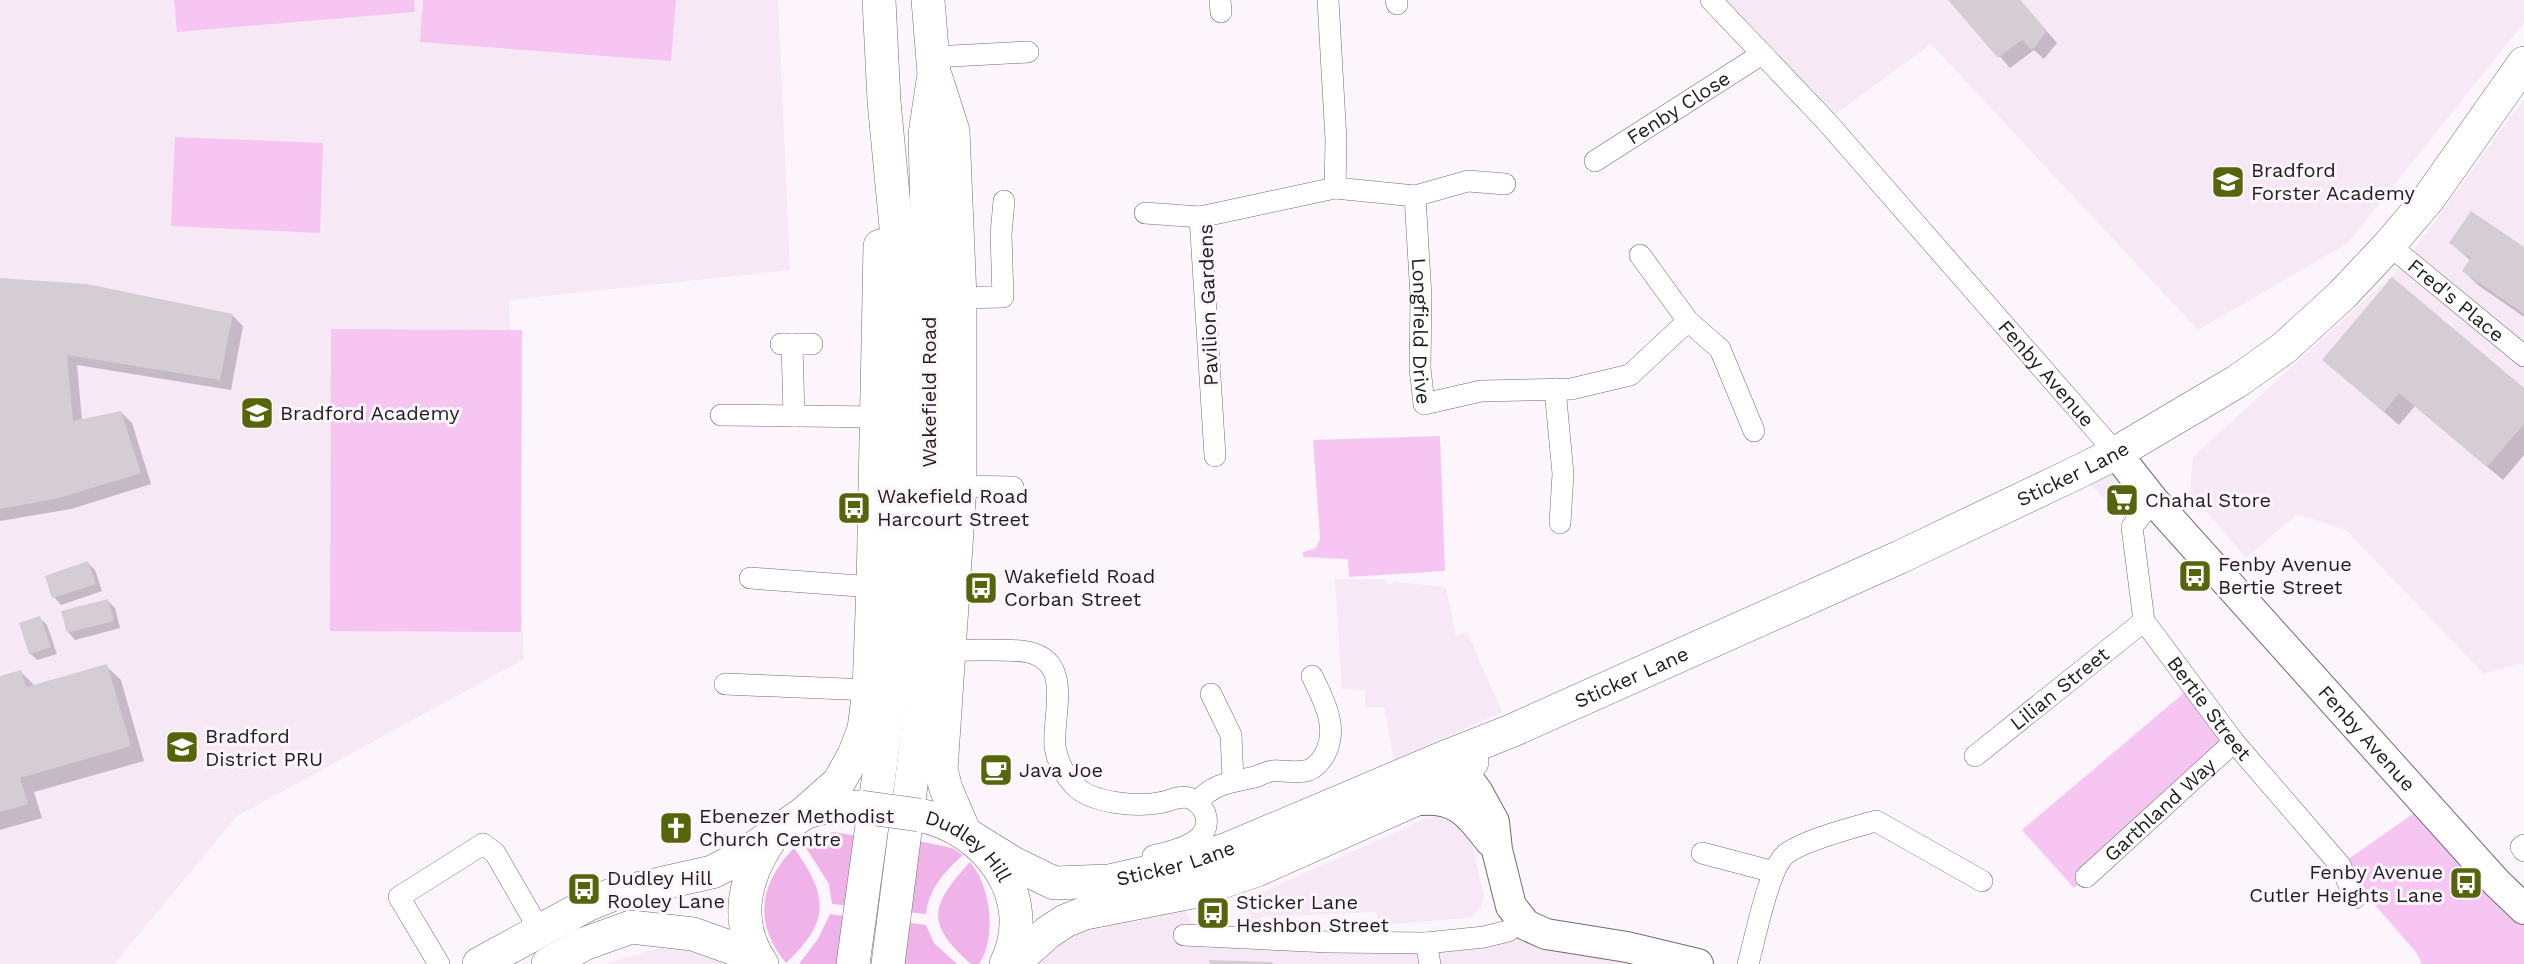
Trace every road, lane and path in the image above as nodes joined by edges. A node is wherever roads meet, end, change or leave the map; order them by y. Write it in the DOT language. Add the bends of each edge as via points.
graph roads {
  1 [pos="879,0"];
  2 [pos="928,0"];
  3 [pos="1328,0"];
  4 [pos="1711,0"];
  5 [pos="1028,52"];
  6 [pos="1762,54"];
  7 [pos="2524,63"];
  8 [pos="934,65"];
  9 [pos="884,101"];
  10 [pos="1595,161"];
  11 [pos="1504,184"];
  12 [pos="1335,188"];
  13 [pos="1415,196"];
  14 [pos="1004,201"];
  15 [pos="1145,213"];
  16 [pos="1200,217"];
  17 [pos="2390,245"];
  18 [pos="1640,255"];
  19 [pos="960,298"];
  20 [pos="1688,321"];
  21 [pos="795,344"];
  22 [pos="2524,356"];
  23 [pos="1555,389"];
  24 [pos="721,415"];
  25 [pos="794,416"];
  26 [pos="876,417"];
  27 [pos="1754,431"];
  28 [pos="2116,453"];
  29 [pos="1215,456"];
  30 [pos="960,486"];
  31 [pos="1013,487"];
  32 [pos="2153,500"];
  33 [pos="1560,523"];
  34 [pos="750,578"];
  35 [pos="873,587"];
  36 [pos="2144,621"];
  37 [pos="950,650"];
  38 [pos="1312,676"];
  39 [pos="725,684"];
  40 [pos="869,690"];
  41 [pos="1211,694"];
  42 [pos="2234,742"];
  43 [pos="1975,756"];
  44 [pos="1456,762"];
  45 [pos="1233,779"];
  46 [pos="1412,801"];
  47 [pos="1197,802"];
  48 [pos="804,813"];
  49 [pos="774,833"];
  50 [pos="968,834"];
  51 [pos="2524,845"];
  52 [pos="1497,850"];
  53 [pos="2524,851"];
  54 [pos="1702,853"];
  55 [pos="1774,872"];
  56 [pos="2086,877"];
  57 [pos="1109,881"];
  58 [pos="1982,881"];
  59 [pos="2355,898"];
  60 [pos="2524,909"];
  61 [pos="1521,921"];
  62 [pos="539,929"];
  63 [pos="1185,935"];
  64 [pos="1426,943"];
  65 [pos="439,964"];
  66 [pos="478,964"];
  67 [pos="548,964"];
  68 [pos="757,964"];
  69 [pos="762,964"];
  70 [pos="853,964"];
  71 [pos="888,964"];
  72 [pos="1006,964"];
  73 [pos="1013,964"];
  74 [pos="1430,964"];
  75 [pos="1698,964"];
  76 [pos="1748,964"];
  1 -- 9 [label="main road, Wakefield Road"];
  2 -- 8 [label="main road, Wakefield Road"];
  3 -- 12 [label="street"];
  4 -- 6 [label="street, Fenby Avenue"];
  5 -- 8 [label="street"];
  6 -- 10 [label="street, Fenby Close"];
  6 -- 28 [label="street, Fenby Avenue" via="1826,120"];
  7 -- 17 [label="main road, Sticker Lane" via="2429,198"];
  8 -- 19 [label="main road" via="953,131"];
  8 -- 71 [label="main road, Wakefield Road" via="925,134 932,418 922,699"];
  9 -- 26 [label="main road"];
  9 -- 70 [label="main road, Wakefield Road" via="907,342 903,514 890,694"];
  11 -- 13 [label="street" via="1468,181"];
  12 -- 13 [label="street"];
  12 -- 16 [label="street, Pavilion Gardens"];
  13 -- 23 [label="street, Longfield Drive" via="1424,404 1481,391"];
  14 -- 19 [label="street" via="1003,297"];
  15 -- 16 [label="street"];
  16 -- 29 [label="street, Pavilion Gardens"];
  17 -- 22 [label="street, Fred's Place"];
  17 -- 28 [label="main road, Sticker Lane" via="2284,348 2236,382"];
  18 -- 20 [label="street"];
  19 -- 30 [label="main road"];
  20 -- 23 [label="street, Longfield Drive" via="1630,375"];
  20 -- 27 [label="street" via="1720,349"];
  21 -- 25 [label="street"];
  23 -- 33 [label="street" via="1563,474"];
  24 -- 25 [label="street"];
  25 -- 26 [label="street"];
  26 -- 35 [label="main road"];
  28 -- 32 [label="street, Fenby Avenue"];
  28 -- 44 [label="main road, Sticker Lane" via="1900,557 1511,731"];
  30 -- 31 [label="street"];
  30 -- 37 [label="main road"];
  32 -- 36 [label="street, Bertie Street" via="2132,527"];
  32 -- 60 [label="street, Fenby Avenue"];
  34 -- 35 [label="street"];
  35 -- 40 [label="main road"];
  36 -- 42 [label="street, Bertie Street"];
  36 -- 43 [label="street, Lilian Street"];
  37 -- 47 [label="street" via="1027,652 1042,657 1058,681 1057,757 1077,789 1131,805 1150,805 1181,797"];
  37 -- 50 [label="main road" via="941,770"];
  38 -- 45 [label="street" via="1332,733 1323,758 1306,771 1272,771"];
  39 -- 40 [label="street"];
  40 -- 48 [label="main road" via="864,729 854,755 839,782"];
  41 -- 45 [label="street" via="1231,735"];
  42 -- 56 [label="street, Garthland Way"];
  42 -- 59 [label="street, Bertie Street" via="2340,865"];
  44 -- 46 [label="main road, Sticker Lane"];
  44 -- 52 [label="street" via="1494,822"];
  44 -- 57 [label="main road, Sticker Lane" via="1188,863"];
  45 -- 47 [label="street"];
  46 -- 52 [label="street" via="1433,798 1454,803"];
  46 -- 73 [label="main road, Sticker Lane" via="1221,883 1075,917 1047,933"];
  47 -- 57 [label="street" via="1205,812 1207,825 1201,837 1189,845 1117,865"];
  48 -- 49 [label="main road, Dudley Hill"];
  48 -- 50 [label="main road, Dudley Hill, bridge" via="821,808 861,807 938,819"];
  49 -- 62 [label="main road" via="712,872 614,894"];
  49 -- 69 [label="main road, Dudley Hill" via="754,868 745,904 751,948"];
  50 -- 57 [label="main road, Sticker Lane" via="1054,883"];
  50 -- 72 [label="main road, Dudley Hill" via="996,863 1012,895 1015,935"];
  51 -- 53 [label="street"];
  52 -- 61 [label="street" via="1511,906"];
  54 -- 55 [label="street"];
  55 -- 58 [label="street" via="1785,854 1876,821"];
  55 -- 76 [label="street"];
  61 -- 64 [label="street" via="1508,931 1484,937"];
  61 -- 75 [label="street" via="1546,934"];
  62 -- 65 [label="street" via="495,853 483,844 399,897"];
  62 -- 66 [label="main road"];
  63 -- 64 [label="street"];
  64 -- 74 [label="street"];
  67 -- 68 [label="main road" via="584,944 631,927 693,934 735,949"];
}
